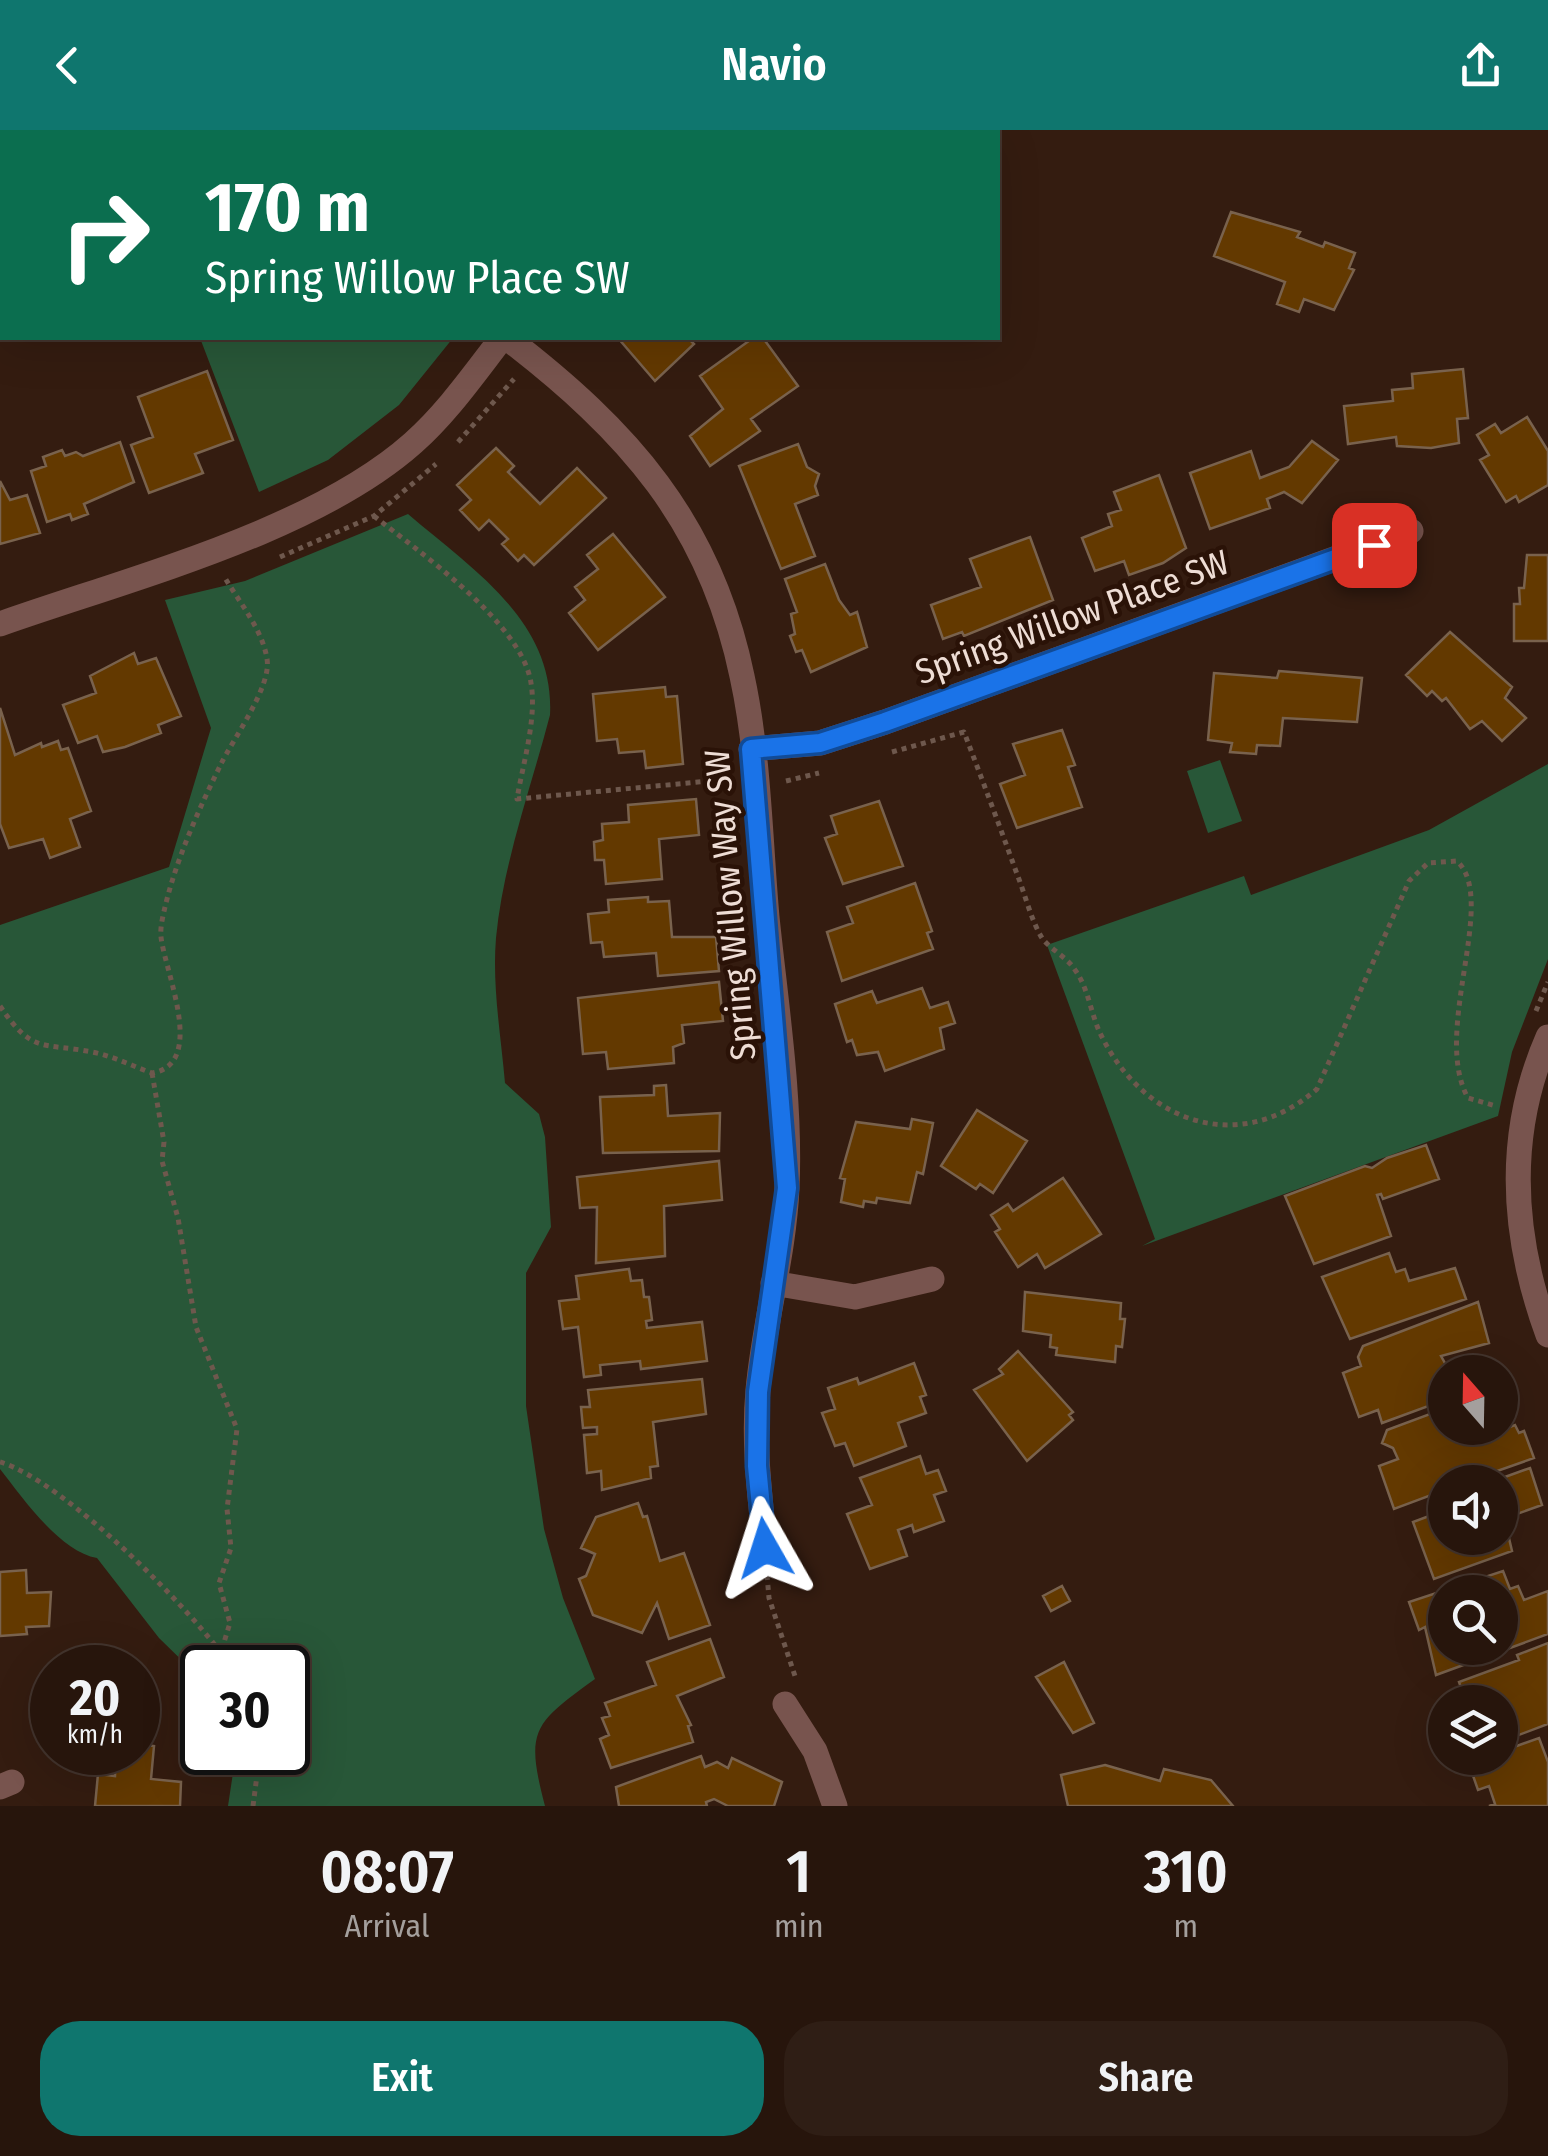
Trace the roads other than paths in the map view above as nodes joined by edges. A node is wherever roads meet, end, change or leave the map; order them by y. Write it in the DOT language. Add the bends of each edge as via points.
graph roads {
  1 [pos="503,340"];
  2 [pos="508,340"];
  3 [pos="1411,531"];
  4 [pos="0,624"];
  5 [pos="751,749"];
  6 [pos="1541,1026"];
  7 [pos="932,1280"];
  8 [pos="773,1283"];
  9 [pos="1548,1336"];
  10 [pos="765,1548"];
  11 [pos="792,1713"];
  12 [pos="835,1806"];
  1 -- 4 [label="street" via="414,443 357,486 291,520"];
  2 -- 5 [label="street, Spring Willow Way SW" via="593,407 678,512 731,633"];
  3 -- 5 [label="street, Spring Willow Place SW" via="885,722 820,743"];
  5 -- 8 [label="street, Spring Willow Way SW" via="786,1131 787,1188"];
  6 -- 9 [label="street" via="1518,1170 1523,1262"];
  7 -- 8 [label="street" via="856,1297"];
  8 -- 10 [label="street, Spring Willow Way SW" via="757,1402"];
  11 -- 12 [label="street"];
}
